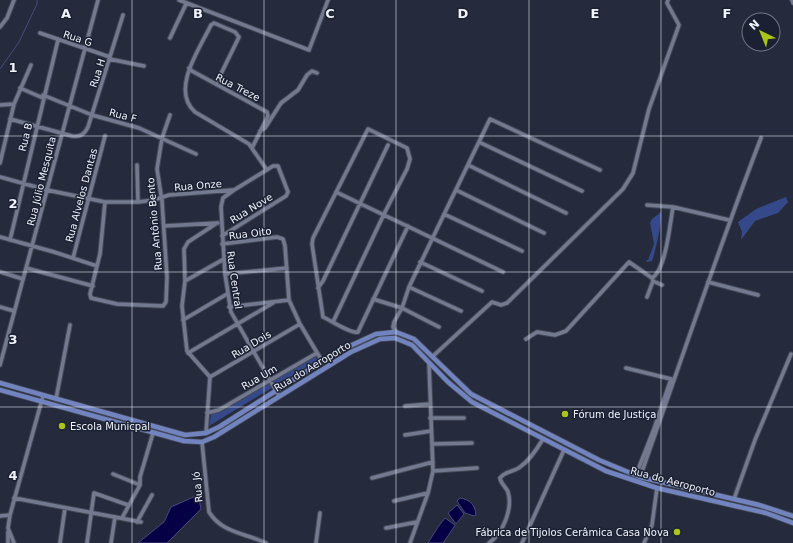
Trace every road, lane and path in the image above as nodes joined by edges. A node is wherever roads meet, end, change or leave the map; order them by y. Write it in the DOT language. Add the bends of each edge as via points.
graph roads {
  1 [pos="14,0"];
  2 [pos="98,0"];
  3 [pos="179,0"];
  4 [pos="328,0"];
  5 [pos="668,0"];
  6 [pos="792,0"];
  7 [pos="793,3"];
  8 [pos="186,4"];
  9 [pos="123,15"];
  10 [pos="0,27"];
  11 [pos="40,34"];
  12 [pos="170,38"];
  13 [pos="58,40"];
  14 [pos="85,49"];
  15 [pos="110,58"];
  16 [pos="31,65"];
  17 [pos="144,66"];
  18 [pos="189,68"];
  19 [pos="317,73"];
  20 [pos="216,84"];
  21 [pos="20,88"];
  22 [pos="43,96"];
  23 [pos="14,104"];
  24 [pos="0,105"];
  25 [pos="68,106"];
  26 [pos="92,115"];
  27 [pos="170,115"];
  28 [pos="10,119"];
  29 [pos="36,127"];
  30 [pos="61,133"];
  31 [pos="258,133"];
  32 [pos="105,136"];
  33 [pos="162,138"];
  34 [pos="761,138"];
  35 [pos="479,142"];
  36 [pos="388,145"];
  37 [pos="252,148"];
  38 [pos="196,154"];
  39 [pos="0,163"];
  40 [pos="137,165"];
  41 [pos="468,166"];
  42 [pos="267,170"];
  43 [pos="600,170"];
  44 [pos="0,177"];
  45 [pos="22,183"];
  46 [pos="47,190"];
  47 [pos="234,190"];
  48 [pos="456,190"];
  49 [pos="582,190"];
  50 [pos="336,192"];
  51 [pos="89,198"];
  52 [pos="161,198"];
  53 [pos="105,202"];
  54 [pos="138,202"];
  55 [pos="359,202"];
  56 [pos="647,205"];
  57 [pos="673,207"];
  58 [pos="566,213"];
  59 [pos="384,214"];
  60 [pos="444,214"];
  61 [pos="729,220"];
  62 [pos="219,223"];
  63 [pos="164,226"];
  64 [pos="408,226"];
  65 [pos="544,232"];
  66 [pos="222,236"];
  67 [pos="0,237"];
  68 [pos="432,238"];
  69 [pos="10,240"];
  70 [pos="222,244"];
  71 [pos="33,246"];
  72 [pos="522,251"];
  73 [pos="73,258"];
  74 [pos="224,259"];
  75 [pos="420,262"];
  76 [pos="98,266"];
  77 [pos="26,268"];
  78 [pos="287,268"];
  79 [pos="0,272"];
  80 [pos="503,272"];
  81 [pos="225,274"];
  82 [pos="23,279"];
  83 [pos="653,279"];
  84 [pos="185,281"];
  85 [pos="708,282"];
  86 [pos="662,285"];
  87 [pos="93,286"];
  88 [pos="409,287"];
  89 [pos="318,288"];
  90 [pos="482,291"];
  91 [pos="227,294"];
  92 [pos="758,295"];
  93 [pos="647,297"];
  94 [pos="373,299"];
  95 [pos="289,300"];
  96 [pos="272,303"];
  97 [pos="0,307"];
  98 [pos="229,307"];
  99 [pos="402,308"];
  100 [pos="461,310"];
  101 [pos="14,311"];
  102 [pos="183,320"];
  103 [pos="333,322"];
  104 [pos="300,324"];
  105 [pos="70,325"];
  106 [pos="238,325"];
  107 [pos="439,327"];
  108 [pos="358,332"];
  109 [pos="396,332"];
  110 [pos="526,339"];
  111 [pos="362,340"];
  112 [pos="254,352"];
  113 [pos="188,353"];
  114 [pos="317,353"];
  115 [pos="791,354"];
  116 [pos="432,357"];
  117 [pos="322,361"];
  118 [pos="429,362"];
  119 [pos="0,365"];
  120 [pos="626,368"];
  121 [pos="210,377"];
  122 [pos="453,378"];
  123 [pos="270,380"];
  124 [pos="448,382"];
  125 [pos="0,383"];
  126 [pos="0,390"];
  127 [pos="276,390"];
  128 [pos="43,396"];
  129 [pos="279,396"];
  130 [pos="56,399"];
  131 [pos="42,401"];
  132 [pos="430,404"];
  133 [pos="405,406"];
  134 [pos="207,413"];
  135 [pos="430,418"];
  136 [pos="464,418"];
  137 [pos="431,431"];
  138 [pos="153,432"];
  139 [pos="206,433"];
  140 [pos="405,435"];
  141 [pos="543,440"];
  142 [pos="202,442"];
  143 [pos="472,443"];
  144 [pos="432,444"];
  145 [pos="564,450"];
  146 [pos="578,450"];
  147 [pos="575,456"];
  148 [pos="433,462"];
  149 [pos="477,468"];
  150 [pos="433,471"];
  151 [pos="113,474"];
  152 [pos="638,476"];
  153 [pos="372,478"];
  154 [pos="140,485"];
  155 [pos="657,488"];
  156 [pos="428,493"];
  157 [pos="152,495"];
  158 [pos="14,498"];
  159 [pos="734,499"];
  160 [pos="394,501"];
  161 [pos="128,505"];
  162 [pos="65,508"];
  163 [pos="91,512"];
  164 [pos="320,513"];
  165 [pos="10,515"];
  166 [pos="0,516"];
  167 [pos="793,516"];
  168 [pos="114,517"];
  169 [pos="122,518"];
  170 [pos="417,522"];
  171 [pos="793,523"];
  172 [pos="8,528"];
  173 [pos="386,528"];
  174 [pos="8,543"];
  175 [pos="14,543"];
  176 [pos="60,543"];
  177 [pos="87,543"];
  178 [pos="111,543"];
  179 [pos="266,543"];
  180 [pos="316,543"];
  181 [pos="410,543"];
  182 [pos="489,543"];
  183 [pos="522,543"];
  184 [pos="644,543"];
  1 -- 10 [label="street" via="7,18"];
  2 -- 14 [label="street, Rua Júlio Mesquita"];
  3 -- 8 [label="street"];
  4 -- 8 [label="street" via="309,50"];
  5 -- 116 [label="street" via="680,26 648,109 634,173 507,303 501,305 492,302"];
  6 -- 7 [label="street"];
  8 -- 12 [label="street"];
  9 -- 15 [label="street, Rua H"];
  11 -- 13 [label="street, Rua G"];
  13 -- 14 [label="street, Rua G"];
  13 -- 22 [label="street, Rua B"];
  14 -- 15 [label="street, Rua G"];
  14 -- 25 [label="street, Rua Júlio Mesquita"];
  15 -- 17 [label="street, Rua G"];
  15 -- 26 [label="street, Rua H"];
  16 -- 21 [label="street"];
  18 -- 20 [label="street, Rua Treze"];
  18 -- 20 [label="street" via="212,24 216,23 235,32 239,39"];
  18 -- 37 [label="street" via="185,90 189,106 243,139"];
  19 -- 31 [label="street" via="312,71 307,75 298,90 281,103"];
  20 -- 31 [label="street, Rua Treze" via="267,112 268,116"];
  21 -- 22 [label="street, Rua F"];
  21 -- 23 [label="street"];
  22 -- 25 [label="street, Rua F"];
  22 -- 29 [label="street, Rua B"];
  23 -- 24 [label="street"];
  23 -- 28 [label="street"];
  25 -- 26 [label="street, Rua F"];
  25 -- 30 [label="street, Rua Júlio Mesquita"];
  26 -- 30 [label="street, Rua H" via="84,134 77,136"];
  26 -- 33 [label="street, Rua F" via="131,125"];
  27 -- 33 [label="street, Rua Antônio Bento"];
  28 -- 29 [label="street"];
  28 -- 39 [label="street"];
  29 -- 30 [label="street"];
  29 -- 45 [label="street, Rua B"];
  30 -- 46 [label="street, Rua Júlio Mesquita"];
  31 -- 37 [label="street, Rua Treze"];
  32 -- 51 [label="street, Rua Alvelos Dantas"];
  33 -- 38 [label="street, Rua F"];
  33 -- 52 [label="street, Rua Antônio Bento" via="157,169"];
  34 -- 61 [label="street"];
  35 -- 41 [label="street"];
  35 -- 43 [label="street" via="489,120 492,119"];
  35 -- 49 [label="street"];
  36 -- 55 [label="street"];
  37 -- 42 [label="street"];
  40 -- 54 [label="street"];
  41 -- 48 [label="street"];
  41 -- 58 [label="street"];
  42 -- 47 [label="street, Rua Central"];
  42 -- 66 [label="street, Rua Nove" via="276,165 280,167 288,192 282,199"];
  44 -- 45 [label="street, Rua Onze"];
  45 -- 46 [label="street, Rua Onze"];
  45 -- 69 [label="street, Rua B"];
  46 -- 51 [label="street, Rua Onze"];
  46 -- 71 [label="street, Rua Júlio Mesquita"];
  47 -- 52 [label="street, Rua Onze"];
  47 -- 62 [label="street, Rua Central" via="222,202"];
  48 -- 60 [label="street"];
  48 -- 65 [label="street"];
  50 -- 55 [label="street"];
  50 -- 59 [label="street" via="366,129 370,129 407,148 410,159"];
  50 -- 89 [label="street" via="313,238"];
  51 -- 53 [label="street, Rua Onze"];
  51 -- 73 [label="street, Rua Alvelos Dantas"];
  52 -- 54 [label="street, Rua Onze"];
  52 -- 63 [label="street, Rua Antônio Bento"];
  53 -- 54 [label="street, Rua Onze"];
  53 -- 76 [label="street"];
  55 -- 59 [label="street"];
  55 -- 89 [label="street"];
  56 -- 57 [label="street"];
  57 -- 61 [label="street"];
  57 -- 83 [label="street" via="664,256"];
  59 -- 64 [label="street"];
  59 -- 103 [label="street"];
  60 -- 68 [label="street"];
  60 -- 72 [label="street"];
  61 -- 85 [label="street"];
  62 -- 63 [label="street"];
  62 -- 66 [label="street, Rua Central"];
  62 -- 84 [label="street" via="185,246"];
  63 -- 87 [label="street, Rua Antônio Bento" via="166,302 161,306 117,304 93,299 90,296"];
  64 -- 68 [label="street"];
  64 -- 94 [label="street"];
  66 -- 70 [label="street, Rua Central"];
  67 -- 69 [label="street"];
  68 -- 75 [label="street"];
  68 -- 80 [label="street"];
  69 -- 71 [label="street"];
  70 -- 74 [label="street, Rua Central"];
  70 -- 78 [label="street, Rua Oito" via="283,239"];
  71 -- 73 [label="street"];
  71 -- 77 [label="street, Rua Júlio Mesquita"];
  73 -- 76 [label="street"];
  74 -- 81 [label="street, Rua Central"];
  74 -- 84 [label="street"];
  75 -- 88 [label="street"];
  75 -- 90 [label="street"];
  76 -- 87 [label="street"];
  77 -- 82 [label="street, Rua Júlio Mesquita"];
  77 -- 87 [label="street"];
  78 -- 81 [label="street"];
  78 -- 95 [label="street"];
  79 -- 82 [label="street"];
  81 -- 91 [label="street, Rua Central"];
  82 -- 101 [label="street, Rua Júlio Mesquita"];
  83 -- 86 [label="street"];
  83 -- 93 [label="street"];
  83 -- 110 [label="street" via="629,262 566,331 555,335 537,332"];
  84 -- 102 [label="street"];
  85 -- 92 [label="street"];
  85 -- 152 [label="street"];
  88 -- 99 [label="street"];
  88 -- 100 [label="street"];
  89 -- 103 [label="street" via="321,314"];
  91 -- 98 [label="street, Rua Central"];
  91 -- 102 [label="street"];
  94 -- 99 [label="street"];
  94 -- 108 [label="street"];
  95 -- 96 [label="street"];
  95 -- 104 [label="street"];
  96 -- 98 [label="street"];
  96 -- 106 [label="street"];
  97 -- 101 [label="street"];
  98 -- 106 [label="street, Rua Central"];
  99 -- 107 [label="street"];
  99 -- 109 [label="street" via="394,322"];
  101 -- 119 [label="street, Rua Júlio Mesquita"];
  102 -- 113 [label="street"];
  103 -- 108 [label="street"];
  104 -- 112 [label="street, Rua Dois"];
  104 -- 114 [label="street"];
  105 -- 130 [label="street"];
  106 -- 112 [label="street, Rua Central"];
  106 -- 113 [label="street"];
  108 -- 111 [label="street"];
  109 -- 111 [label="main road, Rua do Aeroporto" via="382,332"];
  109 -- 116 [label="main road, Rua do Aeroporto" via="414,339"];
  111 -- 117 [label="main road, Rua do Aeroporto"];
  112 -- 121 [label="street, Rua Dois"];
  112 -- 123 [label="street, Rua Central"];
  113 -- 121 [label="street"];
  114 -- 117 [label="street"];
  114 -- 123 [label="street, Rua Um"];
  115 -- 159 [label="street" via="755,440"];
  116 -- 122 [label="main road, Rua do Aeroporto"];
  117 -- 127 [label="main road, Rua do Aeroporto"];
  118 -- 124 [label="main road, Rua do Aeroporto"];
  118 -- 129 [label="main road, Rua do Aeroporto" via="405,341 395,338 380,339 332,362"];
  118 -- 132 [label="street"];
  120 -- 152 [label="street" via="671,379"];
  121 -- 134 [label="street"];
  122 -- 124 [label="main road"];
  122 -- 146 [label="main road, Rua do Aeroporto" via="487,404"];
  123 -- 127 [label="street, Rua Central"];
  123 -- 134 [label="street, Rua Um" via="219,410"];
  124 -- 141 [label="main road, Rua do Aeroporto" via="477,405"];
  125 -- 128 [label="main road, Rua do Aeroporto"];
  126 -- 131 [label="main road"];
  127 -- 129 [label="street, Rua Central"];
  127 -- 139 [label="main road, Rua do Aeroporto"];
  128 -- 130 [label="main road, Rua do Aeroporto"];
  128 -- 131 [label="street"];
  129 -- 142 [label="main road, Rua do Aeroporto"];
  130 -- 139 [label="main road, Rua do Aeroporto" via="185,435"];
  131 -- 138 [label="main road"];
  131 -- 158 [label="street"];
  132 -- 133 [label="street"];
  132 -- 135 [label="street"];
  134 -- 139 [label="street"];
  135 -- 136 [label="street"];
  135 -- 137 [label="street"];
  137 -- 140 [label="street"];
  137 -- 144 [label="street"];
  138 -- 142 [label="main road" via="184,441"];
  138 -- 154 [label="street"];
  141 -- 145 [label="main road, Rua do Aeroporto"];
  141 -- 182 [label="street" via="520,467 500,478 507,490 510,504 503,525"];
  142 -- 179 [label="street, Rua Jó" via="209,512 212,518 228,531"];
  143 -- 144 [label="street"];
  144 -- 148 [label="street"];
  145 -- 147 [label="main road, Rua do Aeroporto"];
  145 -- 183 [label="street"];
  146 -- 147 [label="main road"];
  146 -- 152 [label="main road, Rua do Aeroporto"];
  147 -- 155 [label="main road, Rua do Aeroporto" via="606,471"];
  148 -- 150 [label="street"];
  148 -- 153 [label="street"];
  149 -- 150 [label="street"];
  150 -- 156 [label="street"];
  151 -- 154 [label="street"];
  152 -- 159 [label="main road, Rua do Aeroporto"];
  154 -- 161 [label="street"];
  155 -- 171 [label="main road, Rua do Aeroporto" via="766,513"];
  155 -- 184 [label="street" via="652,525"];
  156 -- 160 [label="street"];
  156 -- 170 [label="street"];
  157 -- 169 [label="street" via="139,522"];
  158 -- 162 [label="street"];
  158 -- 165 [label="street"];
  159 -- 167 [label="main road, Rua do Aeroporto"];
  161 -- 163 [label="street" via="94,493"];
  161 -- 169 [label="street"];
  162 -- 163 [label="street"];
  162 -- 176 [label="street"];
  163 -- 168 [label="street"];
  163 -- 177 [label="street"];
  164 -- 180 [label="street"];
  165 -- 166 [label="street"];
  165 -- 172 [label="street"];
  168 -- 169 [label="street"];
  168 -- 178 [label="street"];
  170 -- 173 [label="street"];
  170 -- 181 [label="street"];
  172 -- 174 [label="street"];
  172 -- 175 [label="street"];
}
